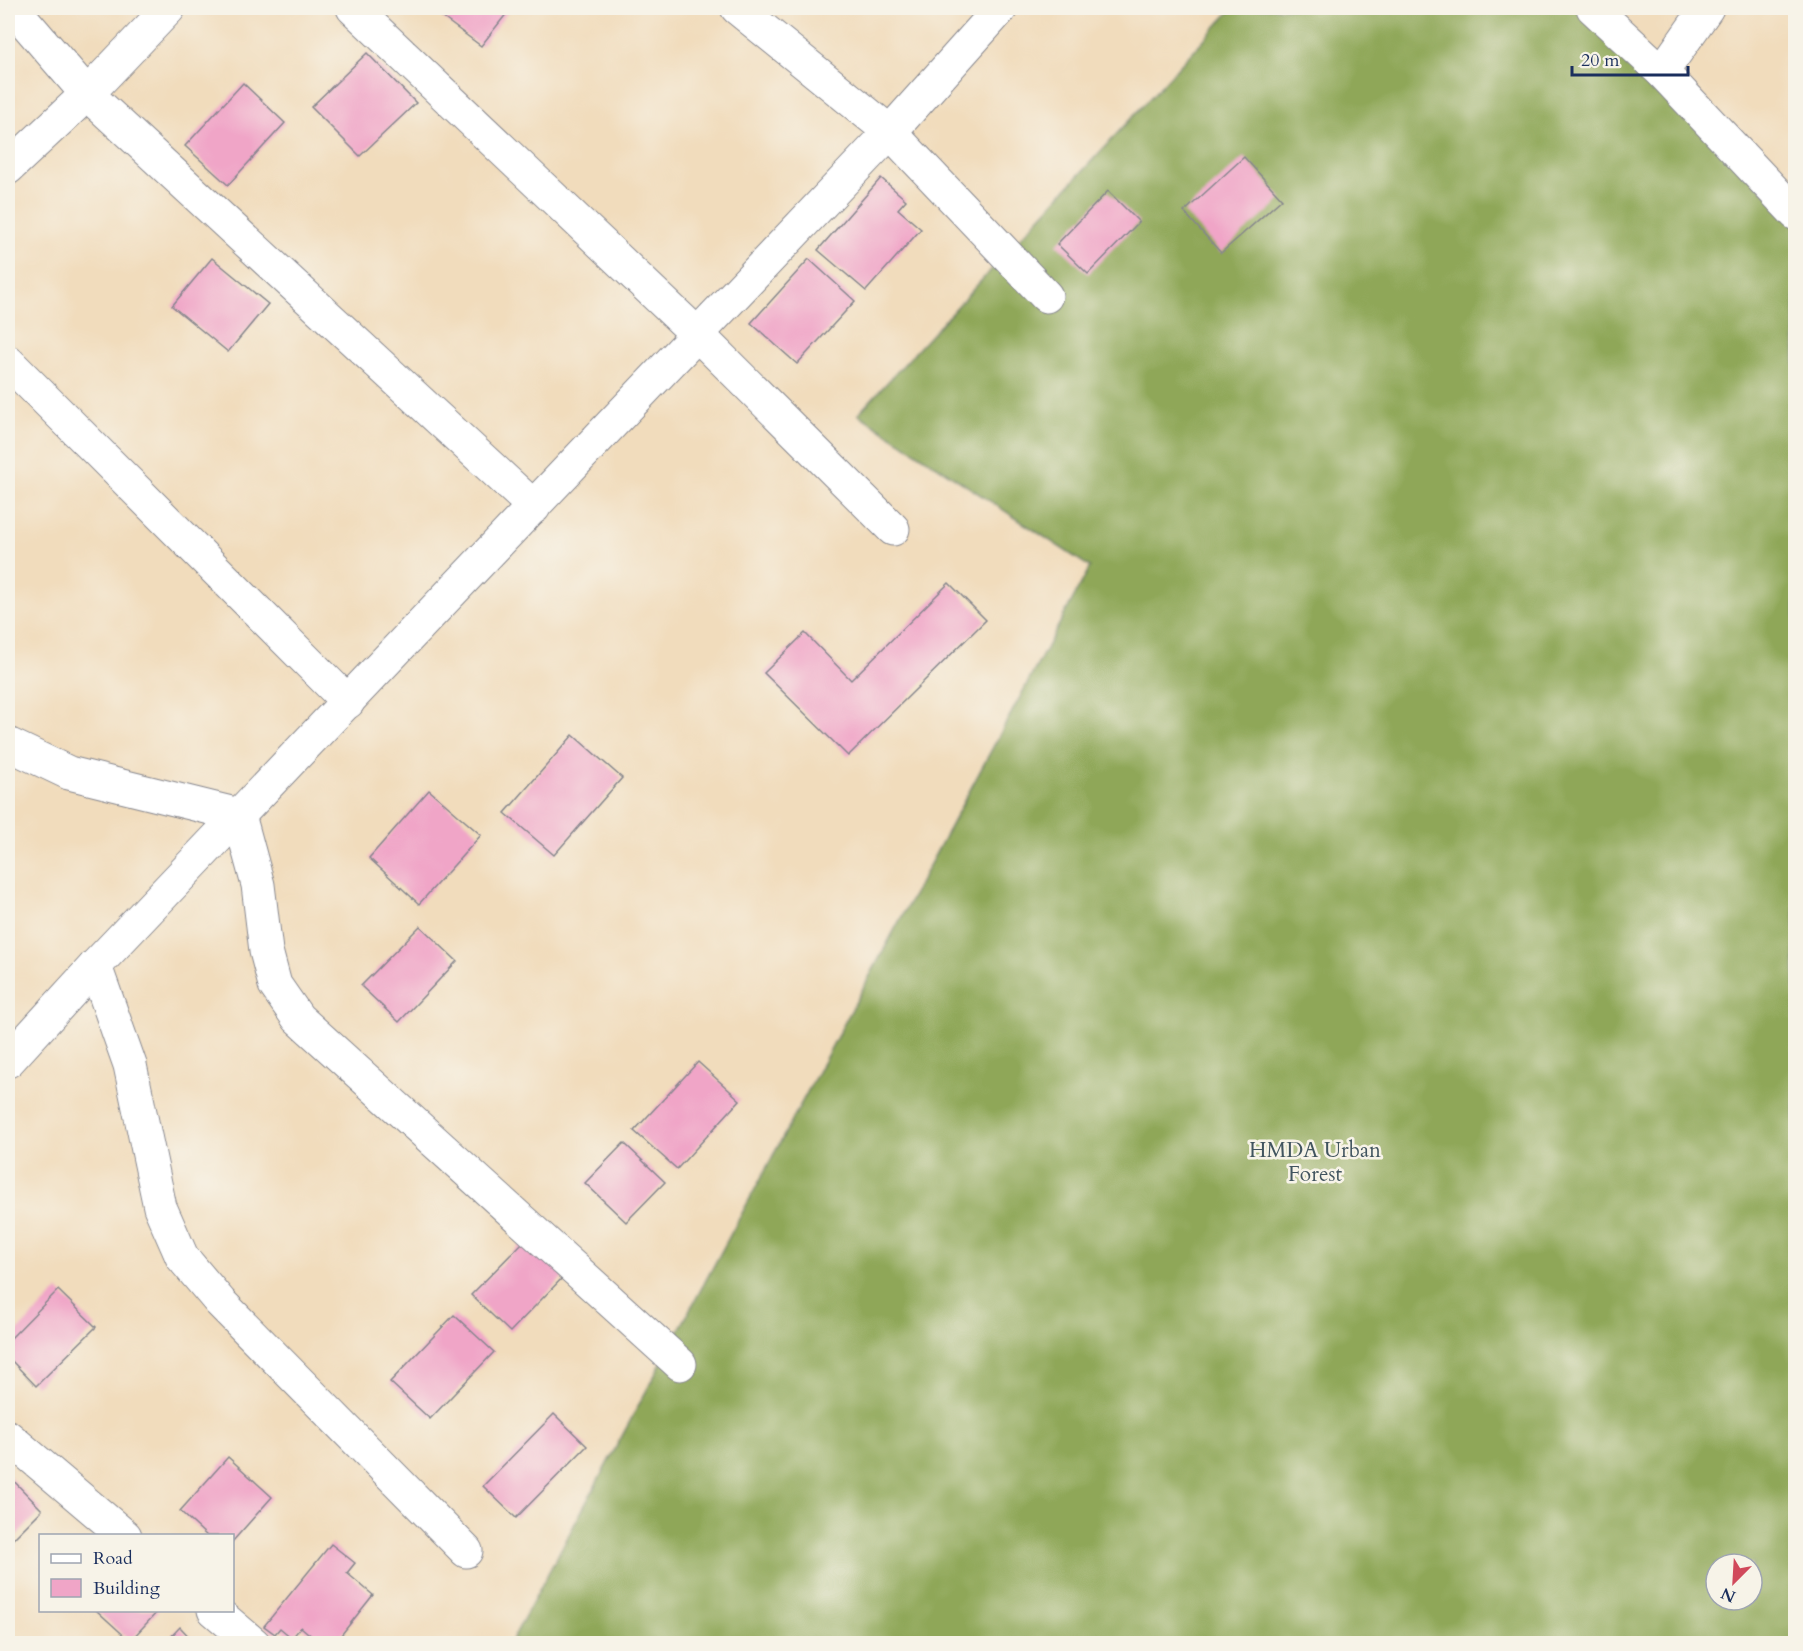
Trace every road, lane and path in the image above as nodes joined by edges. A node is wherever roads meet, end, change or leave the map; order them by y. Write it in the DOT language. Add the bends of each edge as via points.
graph roads {
  1 [pos="13,8"];
  2 [pos="169,8"];
  3 [pos="353,8"];
  4 [pos="737,8"];
  5 [pos="1001,8"];
  6 [pos="1593,8"];
  7 [pos="1707,8"];
  8 [pos="1662,72"];
  9 [pos="87,94"];
  10 [pos="890,132"];
  11 [pos="8,168"];
  12 [pos="1796,214"];
  13 [pos="1046,296"];
  14 [pos="697,334"];
  15 [pos="8,362"];
  16 [pos="534,507"];
  17 [pos="893,529"];
  18 [pos="348,702"];
  19 [pos="8,744"];
  20 [pos="239,815"];
  21 [pos="95,966"];
  22 [pos="8,1061"];
  23 [pos="680,1364"];
  24 [pos="8,1437"];
  25 [pos="123,1534"];
  26 [pos="466,1551"];
  27 [pos="215,1612"];
  28 [pos="254,1644"];
  1 -- 9 [label="street"];
  2 -- 9 [label="street"];
  3 -- 14 [label="street"];
  4 -- 10 [label="street"];
  5 -- 10 [label="street"];
  6 -- 8 [label="street"];
  7 -- 8 [label="street"];
  8 -- 12 [label="street"];
  9 -- 11 [label="street"];
  9 -- 16 [label="street"];
  10 -- 13 [label="street"];
  10 -- 14 [label="street"];
  14 -- 16 [label="street"];
  14 -- 17 [label="street"];
  15 -- 18 [label="street"];
  16 -- 18 [label="street"];
  18 -- 20 [label="street"];
  19 -- 20 [label="street" via="69,773"];
  20 -- 21 [label="street"];
  20 -- 23 [label="street" via="258,885 266,951 275,986 298,1018"];
  21 -- 22 [label="street"];
  21 -- 26 [label="street" via="130,1065 160,1207 182,1257 220,1302"];
  24 -- 25 [label="street"];
  27 -- 28 [label="street"];
}
